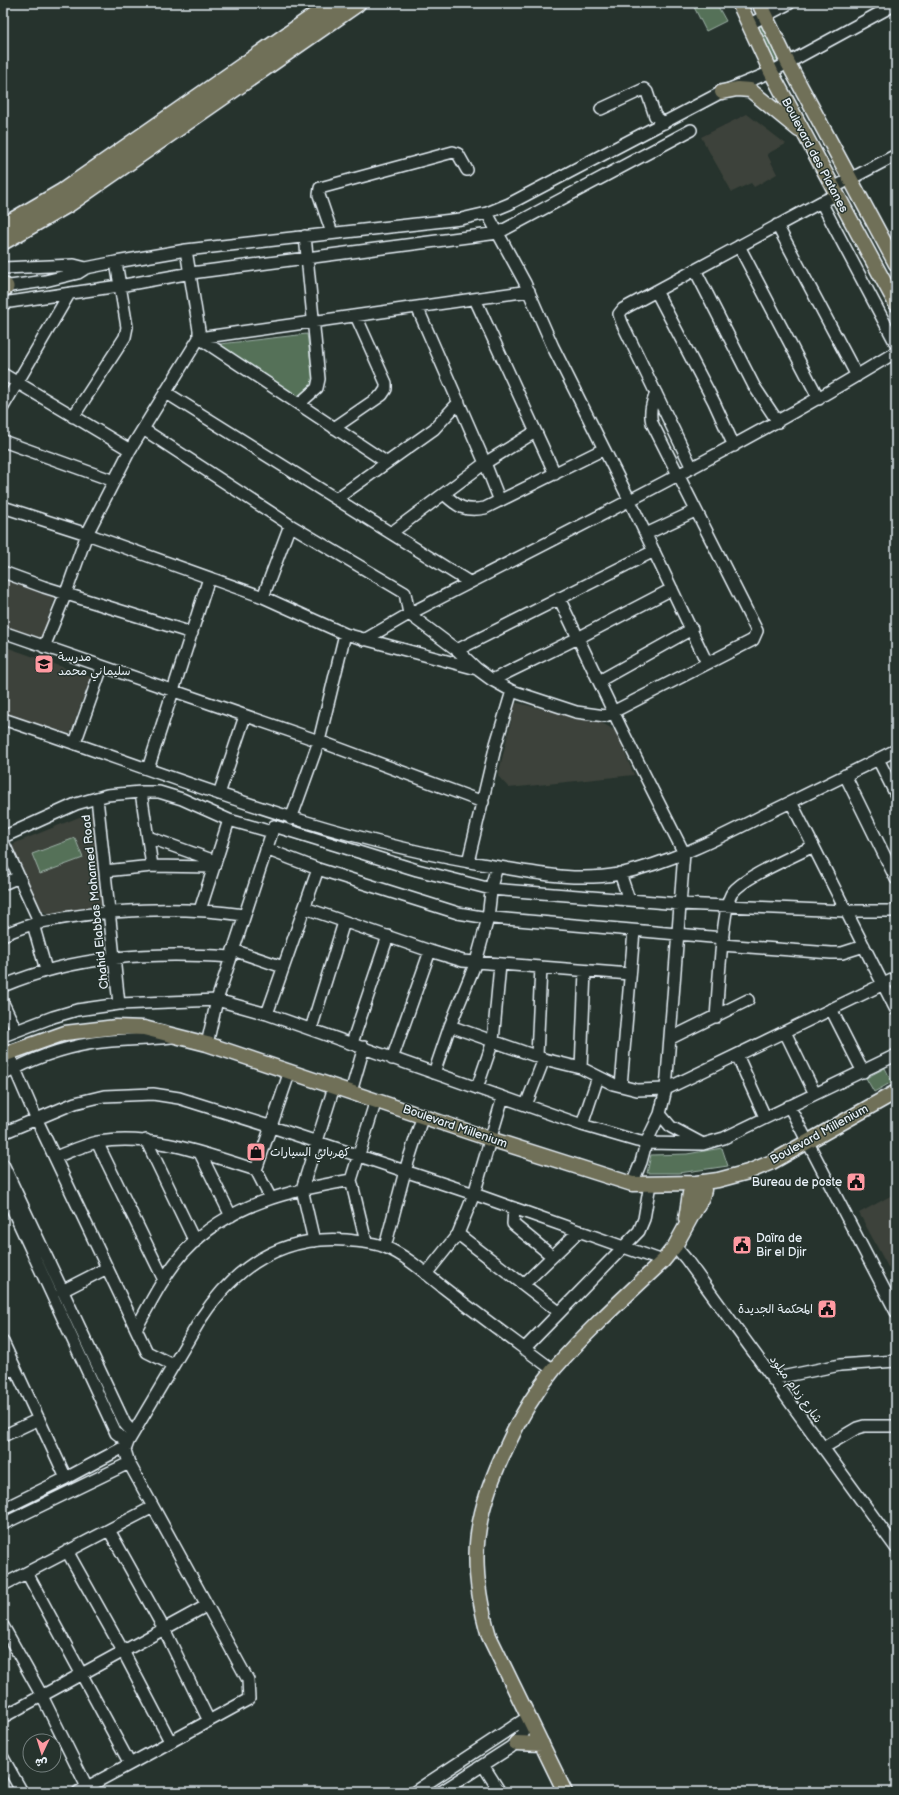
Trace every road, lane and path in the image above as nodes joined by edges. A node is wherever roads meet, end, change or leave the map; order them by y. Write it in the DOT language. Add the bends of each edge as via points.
graph roads {
  1 [pos="334,3"];
  2 [pos="357,3"];
  3 [pos="739,3"];
  4 [pos="790,3"];
  5 [pos="896,4"];
  6 [pos="762,9"];
  7 [pos="750,24"];
  8 [pos="788,63"];
  9 [pos="771,72"];
  10 [pos="722,92"];
  11 [pos="601,109"];
  12 [pos="664,123"];
  13 [pos="691,130"];
  14 [pos="805,136"];
  15 [pos="896,155"];
  16 [pos="467,170"];
  17 [pos="850,180"];
  18 [pos="835,192"];
  19 [pos="821,202"];
  20 [pos="487,213"];
  21 [pos="777,226"];
  22 [pos="3,227"];
  23 [pos="332,233"];
  24 [pos="498,233"];
  25 [pos="305,236"];
  26 [pos="3,241"];
  27 [pos="739,246"];
  28 [pos="186,250"];
  29 [pos="308,258"];
  30 [pos="116,262"];
  31 [pos="896,264"];
  32 [pos="3,268"];
  33 [pos="86,268"];
  34 [pos="695,270"];
  35 [pos="191,273"];
  36 [pos="120,286"];
  37 [pos="656,290"];
  38 [pos="3,291"];
  39 [pos="528,291"];
  40 [pos="69,294"];
  41 [pos="475,299"];
  42 [pos="896,304"];
  43 [pos="417,307"];
  44 [pos="356,316"];
  45 [pos="313,322"];
  46 [pos="199,338"];
  47 [pos="896,344"];
  48 [pos="896,352"];
  49 [pos="3,374"];
  50 [pos="857,376"];
  51 [pos="18,382"];
  52 [pos="165,392"];
  53 [pos="656,393"];
  54 [pos="819,399"];
  55 [pos="459,402"];
  56 [pos="299,404"];
  57 [pos="3,407"];
  58 [pos="73,417"];
  59 [pos="778,422"];
  60 [pos="334,428"];
  61 [pos="143,429"];
  62 [pos="535,432"];
  63 [pos="3,441"];
  64 [pos="734,446"];
  65 [pos="604,449"];
  66 [pos="130,450"];
  67 [pos="386,462"];
  68 [pos="485,463"];
  69 [pos="692,468"];
  70 [pos="555,474"];
  71 [pos="677,475"];
  72 [pos="114,481"];
  73 [pos="444,494"];
  74 [pos="336,499"];
  75 [pos="629,499"];
  76 [pos="500,501"];
  77 [pos="3,507"];
  78 [pos="696,511"];
  79 [pos="290,525"];
  80 [pos="87,534"];
  81 [pos="391,534"];
  82 [pos="646,534"];
  83 [pos="654,551"];
  84 [pos="3,572"];
  85 [pos="209,578"];
  86 [pos="469,582"];
  87 [pos="672,589"];
  88 [pos="66,593"];
  89 [pos="263,597"];
  90 [pos="559,598"];
  91 [pos="409,614"];
  92 [pos="692,629"];
  93 [pos="3,632"];
  94 [pos="192,633"];
  95 [pos="345,634"];
  96 [pos="578,638"];
  97 [pos="364,640"];
  98 [pos="44,648"];
  99 [pos="457,650"];
  100 [pos="707,663"];
  101 [pos="102,667"];
  102 [pos="477,669"];
  103 [pos="492,680"];
  104 [pos="599,681"];
  105 [pos="512,691"];
  106 [pos="173,692"];
  107 [pos="613,712"];
  108 [pos="245,716"];
  109 [pos="3,719"];
  110 [pos="318,742"];
  111 [pos="75,743"];
  112 [pos="896,750"];
  113 [pos="878,759"];
  114 [pos="148,769"];
  115 [pos="845,776"];
  116 [pos="141,792"];
  117 [pos="219,794"];
  118 [pos="896,795"];
  119 [pos="97,798"];
  120 [pos="483,802"];
  121 [pos="791,802"];
  122 [pos="279,814"];
  123 [pos="291,819"];
  124 [pos="229,820"];
  125 [pos="273,829"];
  126 [pos="3,837"];
  127 [pos="148,837"];
  128 [pos="3,842"];
  129 [pos="813,846"];
  130 [pos="266,849"];
  131 [pos="684,853"];
  132 [pos="468,862"];
  133 [pos="214,864"];
  134 [pos="152,866"];
  135 [pos="497,867"];
  136 [pos="318,869"];
  137 [pos="105,870"];
  138 [pos="620,874"];
  139 [pos="19,877"];
  140 [pos="896,879"];
  141 [pos="3,884"];
  142 [pos="491,889"];
  143 [pos="629,900"];
  144 [pos="680,904"];
  145 [pos="727,906"];
  146 [pos="305,908"];
  147 [pos="200,910"];
  148 [pos="846,911"];
  149 [pos="896,911"];
  150 [pos="109,913"];
  151 [pos="244,915"];
  152 [pos="488,918"];
  153 [pos="344,922"];
  154 [pos="37,923"];
  155 [pos="634,931"];
  156 [pos="3,935"];
  157 [pos="678,935"];
  158 [pos="388,936"];
  159 [pos="722,941"];
  160 [pos="864,946"];
  161 [pos="430,951"];
  162 [pos="232,954"];
  163 [pos="114,958"];
  164 [pos="476,962"];
  165 [pos="500,965"];
  166 [pos="284,967"];
  167 [pos="541,967"];
  168 [pos="46,970"];
  169 [pos="585,971"];
  170 [pos="630,974"];
  171 [pos="896,978"];
  172 [pos="883,984"];
  173 [pos="3,986"];
  174 [pos="217,1000"];
  175 [pos="748,1000"];
  176 [pos="3,1003"];
  177 [pos="119,1004"];
  178 [pos="831,1009"];
  179 [pos="896,1010"];
  180 [pos="267,1014"];
  181 [pos="716,1017"];
  182 [pos="450,1026"];
  183 [pos="311,1029"];
  184 [pos="16,1030"];
  185 [pos="785,1032"];
  186 [pos="3,1036"];
  187 [pos="177,1036"];
  188 [pos="671,1038"];
  189 [pos="493,1041"];
  190 [pos="352,1043"];
  191 [pos="207,1044"];
  192 [pos="364,1047"];
  193 [pos="5,1054"];
  194 [pos="737,1054"];
  195 [pos="896,1054"];
  196 [pos="540,1058"];
  197 [pos="392,1059"];
  198 [pos="15,1068"];
  199 [pos="581,1068"];
  200 [pos="290,1071"];
  201 [pos="863,1072"];
  202 [pos="434,1073"];
  203 [pos="3,1075"];
  204 [pos="598,1077"];
  205 [pos="334,1086"];
  206 [pos="621,1086"];
  207 [pos="477,1088"];
  208 [pos="666,1089"];
  209 [pos="351,1092"];
  210 [pos="896,1092"];
  211 [pos="815,1094"];
  212 [pos="503,1096"];
  213 [pos="376,1100"];
  214 [pos="526,1105"];
  215 [pos="789,1106"];
  216 [pos="660,1114"];
  217 [pos="423,1115"];
  218 [pos="765,1117"];
  219 [pos="36,1118"];
  220 [pos="582,1125"];
  221 [pos="272,1127"];
  222 [pos="3,1133"];
  223 [pos="490,1139"];
  224 [pos="146,1140"];
  225 [pos="316,1141"];
  226 [pos="808,1141"];
  227 [pos="98,1142"];
  228 [pos="646,1143"];
  229 [pos="703,1144"];
  230 [pos="200,1153"];
  231 [pos="359,1156"];
  232 [pos="55,1157"];
  233 [pos="3,1164"];
  234 [pos="256,1170"];
  235 [pos="405,1171"];
  236 [pos="351,1180"];
  237 [pos="718,1180"];
  238 [pos="699,1182"];
  239 [pos="632,1184"];
  240 [pos="656,1184"];
  241 [pos="3,1189"];
  242 [pos="302,1189"];
  243 [pos="474,1194"];
  244 [pos="270,1197"];
  245 [pos="514,1208"];
  246 [pos="692,1208"];
  247 [pos="231,1216"];
  248 [pos="579,1231"];
  249 [pos="458,1234"];
  250 [pos="314,1241"];
  251 [pos="195,1242"];
  252 [pos="366,1242"];
  253 [pos="625,1246"];
  254 [pos="675,1246"];
  255 [pos="385,1247"];
  256 [pos="552,1256"];
  257 [pos="663,1261"];
  258 [pos="107,1268"];
  259 [pos="426,1274"];
  260 [pos="50,1278"];
  261 [pos="164,1280"];
  262 [pos="524,1284"];
  263 [pos="62,1291"];
  264 [pos="559,1312"];
  265 [pos="896,1312"];
  266 [pos="136,1329"];
  267 [pos="3,1342"];
  268 [pos="524,1349"];
  269 [pos="896,1361"];
  270 [pos="173,1365"];
  271 [pos="15,1368"];
  272 [pos="553,1370"];
  273 [pos="3,1373"];
  274 [pos="772,1379"];
  275 [pos="39,1420"];
  276 [pos="896,1426"];
  277 [pos="3,1436"];
  278 [pos="129,1440"];
  279 [pos="823,1448"];
  280 [pos="129,1463"];
  281 [pos="66,1478"];
  282 [pos="152,1507"];
  283 [pos="3,1509"];
  284 [pos="3,1524"];
  285 [pos="109,1530"];
  286 [pos="896,1548"];
  287 [pos="67,1551"];
  288 [pos="27,1572"];
  289 [pos="3,1585"];
  290 [pos="206,1606"];
  291 [pos="3,1627"];
  292 [pos="164,1629"];
  293 [pos="123,1651"];
  294 [pos="81,1674"];
  295 [pos="42,1696"];
  296 [pos="3,1717"];
  297 [pos="529,1719"];
  298 [pos="209,1721"];
  299 [pos="170,1741"];
  300 [pos="516,1743"];
  301 [pos="542,1744"];
  302 [pos="3,1758"];
  303 [pos="130,1764"];
  304 [pos="483,1765"];
  305 [pos="83,1789"];
  306 [pos="22,1792"];
  307 [pos="414,1792"];
  308 [pos="442,1792"];
  309 [pos="500,1792"];
  310 [pos="565,1792"];
  1 -- 22 [label="highway" via="63,192"];
  2 -- 26 [label="highway" via="69,203"];
  3 -- 7 [label="main road, Boulevard des Platanes"];
  4 -- 6 [label="street"];
  5 -- 8 [label="street"];
  6 -- 7 [label="street"];
  6 -- 8 [label="main road, Boulevard des Platanes"];
  7 -- 9 [label="main road, Boulevard des Platanes"];
  8 -- 9 [label="street"];
  8 -- 17 [label="main road, Boulevard des Platanes"];
  9 -- 10 [label="street"];
  9 -- 14 [label="main road, Boulevard des Platanes"];
  10 -- 12 [label="street"];
  10 -- 14 [label="main road" via="750,90"];
  11 -- 12 [label="street" via="644,89 655,116"];
  12 -- 20 [label="street"];
  13 -- 24 [label="street"];
  14 -- 18 [label="main road, Boulevard des Platanes"];
  15 -- 17 [label="street"];
  16 -- 23 [label="street" via="458,154 453,152 320,188 319,195"];
  17 -- 18 [label="street"];
  17 -- 31 [label="main road, Boulevard des Platanes"];
  18 -- 19 [label="street"];
  18 -- 42 [label="main road, Boulevard des Platanes"];
  19 -- 21 [label="street"];
  19 -- 47 [label="street"];
  20 -- 23 [label="street" via="461,219"];
  20 -- 24 [label="street"];
  21 -- 27 [label="street"];
  21 -- 50 [label="street"];
  23 -- 25 [label="street"];
  24 -- 29 [label="street"];
  24 -- 39 [label="street"];
  25 -- 28 [label="street"];
  25 -- 29 [label="street"];
  27 -- 34 [label="street"];
  27 -- 54 [label="street"];
  28 -- 30 [label="street"];
  28 -- 35 [label="street"];
  29 -- 35 [label="street"];
  29 -- 45 [label="street"];
  30 -- 33 [label="street"];
  30 -- 36 [label="street"];
  32 -- 33 [label="street" via="74,265"];
  33 -- 38 [label="street" via="78,273"];
  34 -- 37 [label="street"];
  34 -- 59 [label="street" via="754,386"];
  35 -- 36 [label="street"];
  35 -- 46 [label="street"];
  36 -- 40 [label="street"];
  36 -- 58 [label="street" via="127,327 125,337"];
  37 -- 53 [label="street" via="623,309 619,314"];
  37 -- 64 [label="street"];
  38 -- 40 [label="street"];
  39 -- 41 [label="street"];
  39 -- 65 [label="street"];
  40 -- 51 [label="street"];
  41 -- 43 [label="street"];
  41 -- 62 [label="street"];
  43 -- 44 [label="street"];
  43 -- 55 [label="street"];
  44 -- 45 [label="street"];
  44 -- 60 [label="street" via="386,383 386,389 382,395"];
  45 -- 46 [label="street"];
  45 -- 56 [label="street" via="319,379 317,388"];
  46 -- 52 [label="street"];
  46 -- 56 [label="street"];
  48 -- 50 [label="street"];
  49 -- 51 [label="street"];
  50 -- 54 [label="street"];
  51 -- 57 [label="street"];
  51 -- 58 [label="street"];
  52 -- 61 [label="street"];
  52 -- 74 [label="street"];
  53 -- 69 [label="street"];
  53 -- 71 [label="street" via="650,416"];
  54 -- 59 [label="street"];
  55 -- 67 [label="street" via="434,429"];
  55 -- 68 [label="street"];
  56 -- 60 [label="street"];
  58 -- 66 [label="street"];
  59 -- 64 [label="street"];
  60 -- 67 [label="street"];
  61 -- 66 [label="street"];
  61 -- 79 [label="street"];
  62 -- 68 [label="street"];
  62 -- 70 [label="street"];
  63 -- 72 [label="street"];
  64 -- 69 [label="street"];
  65 -- 70 [label="street"];
  65 -- 75 [label="street"];
  66 -- 72 [label="street"];
  67 -- 74 [label="street"];
  68 -- 73 [label="street"];
  68 -- 76 [label="street"];
  69 -- 71 [label="street"];
  70 -- 76 [label="street"];
  71 -- 75 [label="street"];
  71 -- 78 [label="street"];
  72 -- 80 [label="street"];
  73 -- 76 [label="street" via="463,509 474,511"];
  73 -- 81 [label="street"];
  74 -- 81 [label="street"];
  75 -- 82 [label="street"];
  75 -- 86 [label="street"];
  77 -- 80 [label="street"];
  78 -- 82 [label="street"];
  78 -- 100 [label="street" via="757,631 753,640"];
  79 -- 89 [label="street"];
  79 -- 91 [label="street" via="405,593"];
  80 -- 85 [label="street"];
  80 -- 88 [label="street"];
  81 -- 86 [label="street"];
  82 -- 83 [label="street"];
  83 -- 87 [label="street"];
  83 -- 90 [label="street"];
  84 -- 88 [label="street"];
  85 -- 89 [label="street"];
  85 -- 94 [label="street"];
  86 -- 91 [label="street"];
  87 -- 92 [label="street"];
  87 -- 96 [label="street"];
  88 -- 94 [label="street"];
  88 -- 98 [label="street"];
  89 -- 95 [label="street"];
  90 -- 96 [label="street"];
  90 -- 99 [label="street"];
  91 -- 97 [label="street"];
  91 -- 99 [label="street"];
  92 -- 100 [label="street"];
  92 -- 104 [label="street"];
  93 -- 98 [label="street"];
  94 -- 106 [label="street"];
  95 -- 97 [label="street"];
  95 -- 110 [label="street"];
  96 -- 103 [label="street"];
  96 -- 104 [label="street"];
  97 -- 102 [label="street"];
  98 -- 101 [label="street"];
  99 -- 102 [label="street"];
  100 -- 107 [label="street"];
  101 -- 106 [label="street"];
  101 -- 111 [label="street"];
  102 -- 103 [label="street"];
  103 -- 105 [label="street"];
  104 -- 107 [label="street"];
  105 -- 107 [label="street" via="576,712 605,716"];
  105 -- 120 [label="street" via="503,717"];
  106 -- 108 [label="street"];
  106 -- 114 [label="street"];
  107 -- 131 [label="street"];
  108 -- 110 [label="street"];
  108 -- 117 [label="street"];
  109 -- 111 [label="street"];
  110 -- 120 [label="street"];
  110 -- 123 [label="street"];
  111 -- 114 [label="street"];
  112 -- 113 [label="street"];
  113 -- 115 [label="street"];
  113 -- 118 [label="street"];
  114 -- 117 [label="street"];
  115 -- 121 [label="street"];
  115 -- 140 [label="street"];
  116 -- 119 [label="street" via="107,794"];
  116 -- 124 [label="street" via="159,792 182,799"];
  116 -- 127 [label="street"];
  117 -- 122 [label="street"];
  119 -- 126 [label="street" via="76,804"];
  119 -- 137 [label="street, Chahid Elabbas Mohamed Road"];
  120 -- 132 [label="street"];
  121 -- 129 [label="street"];
  121 -- 131 [label="street"];
  122 -- 123 [label="street"];
  122 -- 125 [label="street"];
  123 -- 132 [label="street" via="384,844"];
  124 -- 125 [label="street"];
  124 -- 133 [label="street"];
  125 -- 130 [label="street"];
  125 -- 142 [label="street"];
  127 -- 133 [label="street"];
  127 -- 134 [label="street"];
  128 -- 139 [label="street"];
  129 -- 145 [label="street" via="749,879 730,894"];
  129 -- 148 [label="street"];
  130 -- 136 [label="street"];
  130 -- 151 [label="street"];
  131 -- 138 [label="street"];
  131 -- 144 [label="street"];
  132 -- 135 [label="street"];
  133 -- 134 [label="street"];
  133 -- 147 [label="street"];
  134 -- 137 [label="street"];
  135 -- 138 [label="street" via="559,877 587,878"];
  135 -- 142 [label="street"];
  136 -- 146 [label="street"];
  136 -- 152 [label="street" via="458,913"];
  137 -- 150 [label="street, Chahid Elabbas Mohamed Road"];
  138 -- 143 [label="street"];
  139 -- 141 [label="street"];
  139 -- 154 [label="street"];
  142 -- 143 [label="street"];
  142 -- 152 [label="street"];
  143 -- 144 [label="street"];
  144 -- 145 [label="street"];
  144 -- 157 [label="street"];
  145 -- 148 [label="street"];
  145 -- 159 [label="street"];
  146 -- 153 [label="street"];
  146 -- 166 [label="street"];
  147 -- 150 [label="street"];
  147 -- 151 [label="street"];
  148 -- 149 [label="street"];
  148 -- 160 [label="street"];
  150 -- 154 [label="street"];
  150 -- 163 [label="street, Chahid Elabbas Mohamed Road"];
  151 -- 162 [label="street"];
  152 -- 155 [label="street"];
  152 -- 164 [label="street"];
  153 -- 158 [label="street"];
  153 -- 183 [label="street"];
  154 -- 156 [label="street"];
  154 -- 168 [label="street"];
  155 -- 157 [label="street"];
  155 -- 170 [label="street"];
  157 -- 159 [label="street"];
  157 -- 188 [label="street"];
  158 -- 161 [label="street"];
  158 -- 190 [label="street"];
  159 -- 160 [label="street" via="831,953 842,953"];
  159 -- 181 [label="street"];
  160 -- 172 [label="street"];
  161 -- 164 [label="street" via="463,961"];
  161 -- 197 [label="street"];
  162 -- 163 [label="street"];
  162 -- 166 [label="street"];
  162 -- 174 [label="street"];
  163 -- 168 [label="street"];
  163 -- 177 [label="street, Chahid Elabbas Mohamed Road"];
  164 -- 165 [label="street"];
  164 -- 182 [label="street"];
  165 -- 167 [label="street"];
  165 -- 189 [label="street"];
  166 -- 180 [label="street"];
  167 -- 169 [label="street"];
  167 -- 196 [label="street"];
  168 -- 173 [label="street"];
  169 -- 170 [label="street"];
  169 -- 199 [label="street"];
  170 -- 206 [label="street"];
  171 -- 172 [label="street"];
  172 -- 178 [label="street"];
  172 -- 179 [label="street"];
  174 -- 177 [label="street"];
  174 -- 180 [label="street"];
  174 -- 191 [label="street"];
  175 -- 181 [label="street"];
  176 -- 184 [label="street"];
  177 -- 184 [label="street" via="77,1010"];
  178 -- 185 [label="street"];
  178 -- 201 [label="street"];
  180 -- 183 [label="street"];
  181 -- 188 [label="street"];
  182 -- 189 [label="street"];
  182 -- 202 [label="street"];
  183 -- 190 [label="street"];
  184 -- 186 [label="street"];
  185 -- 194 [label="street"];
  185 -- 211 [label="street"];
  187 -- 191 [label="main road, Boulevard Millenium"];
  187 -- 193 [label="main road, Boulevard Millenium" via="144,1028 91,1029 65,1033"];
  187 -- 198 [label="street" via="94,1043 68,1048"];
  188 -- 208 [label="street"];
  189 -- 196 [label="street"];
  189 -- 207 [label="street"];
  190 -- 192 [label="street"];
  191 -- 200 [label="main road, Boulevard Millenium"];
  192 -- 197 [label="street"];
  192 -- 209 [label="street"];
  193 -- 198 [label="street"];
  194 -- 208 [label="street"];
  194 -- 218 [label="street"];
  195 -- 201 [label="street"];
  196 -- 199 [label="street"];
  196 -- 214 [label="street"];
  197 -- 202 [label="street"];
  198 -- 203 [label="street"];
  198 -- 219 [label="street"];
  199 -- 204 [label="street"];
  200 -- 205 [label="main road, Boulevard Millenium"];
  200 -- 221 [label="street"];
  201 -- 211 [label="street"];
  202 -- 207 [label="street"];
  204 -- 206 [label="street"];
  204 -- 220 [label="street"];
  205 -- 209 [label="main road, Boulevard Millenium"];
  205 -- 225 [label="street"];
  206 -- 208 [label="street" via="637,1090"];
  207 -- 212 [label="street"];
  208 -- 216 [label="street"];
  209 -- 213 [label="main road, Boulevard Millenium"];
  210 -- 226 [label="main road, Boulevard Millenium"];
  211 -- 215 [label="street"];
  212 -- 214 [label="street"];
  212 -- 223 [label="street"];
  213 -- 217 [label="main road, Boulevard Millenium"];
  213 -- 231 [label="street"];
  214 -- 220 [label="street"];
  215 -- 218 [label="street"];
  215 -- 226 [label="street"];
  216 -- 228 [label="street"];
  216 -- 229 [label="street" via="671,1127"];
  217 -- 223 [label="main road, Boulevard Millenium"];
  217 -- 235 [label="street"];
  218 -- 229 [label="street" via="735,1133"];
  219 -- 221 [label="street" via="75,1103 104,1096 153,1094 179,1098"];
  219 -- 222 [label="street"];
  219 -- 232 [label="street"];
  220 -- 228 [label="street"];
  221 -- 225 [label="street"];
  221 -- 234 [label="street"];
  223 -- 239 [label="main road, Boulevard Millenium"];
  223 -- 243 [label="street"];
  224 -- 227 [label="street"];
  224 -- 230 [label="street"];
  224 -- 251 [label="street"];
  225 -- 231 [label="street"];
  225 -- 242 [label="street"];
  226 -- 237 [label="main road, Boulevard Millenium" via="772,1162"];
  226 -- 265 [label="street"];
  227 -- 232 [label="street"];
  227 -- 261 [label="street"];
  228 -- 229 [label="street"];
  228 -- 239 [label="street"];
  230 -- 234 [label="street"];
  230 -- 247 [label="street"];
  231 -- 235 [label="street"];
  231 -- 236 [label="street"];
  232 -- 258 [label="street"];
  233 -- 260 [label="street"];
  234 -- 244 [label="street"];
  235 -- 243 [label="street"];
  235 -- 255 [label="street"];
  236 -- 242 [label="street"];
  236 -- 252 [label="street"];
  237 -- 238 [label="main road, Boulevard Millenium"];
  237 -- 246 [label="main road"];
  238 -- 240 [label="main road, Boulevard Millenium"];
  238 -- 246 [label="main road" via="703,1194"];
  239 -- 240 [label="main road, Boulevard Millenium"];
  240 -- 246 [label="main road" via="669,1186"];
  240 -- 253 [label="street" via="639,1231"];
  241 -- 260 [label="street"];
  242 -- 244 [label="street"];
  242 -- 250 [label="street"];
  243 -- 245 [label="street"];
  243 -- 249 [label="street"];
  244 -- 247 [label="street"];
  245 -- 248 [label="street"];
  245 -- 256 [label="street" via="513,1224"];
  246 -- 254 [label="main road"];
  247 -- 251 [label="street"];
  248 -- 253 [label="street"];
  248 -- 256 [label="street"];
  249 -- 259 [label="street"];
  249 -- 262 [label="street"];
  250 -- 252 [label="street"];
  250 -- 270 [label="street" via="274,1252 228,1283 215,1298"];
  251 -- 261 [label="street"];
  252 -- 255 [label="street"];
  253 -- 257 [label="street"];
  253 -- 264 [label="street"];
  254 -- 257 [label="main road"];
  254 -- 274 [label="street, شارع زدام ميلود"];
  255 -- 259 [label="street"];
  256 -- 262 [label="street"];
  257 -- 272 [label="main road"];
  258 -- 263 [label="street"];
  258 -- 266 [label="street"];
  259 -- 268 [label="street"];
  260 -- 263 [label="street"];
  260 -- 278 [label="street" via="116,1433"];
  261 -- 266 [label="street"];
  262 -- 264 [label="street"];
  263 -- 278 [label="street" via="125,1424"];
  264 -- 268 [label="street"];
  266 -- 270 [label="street" via="147,1352"];
  267 -- 271 [label="street"];
  268 -- 272 [label="street"];
  269 -- 274 [label="street" via="840,1365"];
  270 -- 278 [label="street"];
  271 -- 273 [label="street"];
  271 -- 275 [label="street"];
  272 -- 297 [label="main road" via="525,1410 494,1471 483,1506 477,1541 478,1589 482,1613 489,1636"];
  274 -- 279 [label="street, شارع زدام ميلود"];
  275 -- 277 [label="street"];
  275 -- 281 [label="street"];
  276 -- 279 [label="street" via="857,1428"];
  278 -- 280 [label="street" via="126,1455"];
  278 -- 281 [label="street"];
  279 -- 286 [label="street, شارع زدام ميلود"];
  280 -- 282 [label="street"];
  280 -- 284 [label="street"];
  281 -- 283 [label="street"];
  282 -- 285 [label="street"];
  282 -- 290 [label="street"];
  285 -- 287 [label="street"];
  285 -- 292 [label="street"];
  287 -- 288 [label="street"];
  287 -- 293 [label="street"];
  288 -- 289 [label="street"];
  288 -- 294 [label="street"];
  290 -- 292 [label="street"];
  290 -- 298 [label="street" via="248,1680 250,1688 249,1699"];
  291 -- 295 [label="street"];
  292 -- 293 [label="street"];
  292 -- 298 [label="street"];
  293 -- 294 [label="street"];
  293 -- 299 [label="street"];
  294 -- 295 [label="street"];
  294 -- 303 [label="street"];
  295 -- 296 [label="street"];
  295 -- 305 [label="street"];
  297 -- 300 [label="street"];
  297 -- 301 [label="main road"];
  297 -- 307 [label="street"];
  298 -- 299 [label="street"];
  299 -- 303 [label="street"];
  300 -- 301 [label="main road"];
  300 -- 304 [label="street"];
  301 -- 310 [label="main road"];
  302 -- 306 [label="street"];
  303 -- 305 [label="street"];
  304 -- 308 [label="street"];
  304 -- 309 [label="street"];
}
